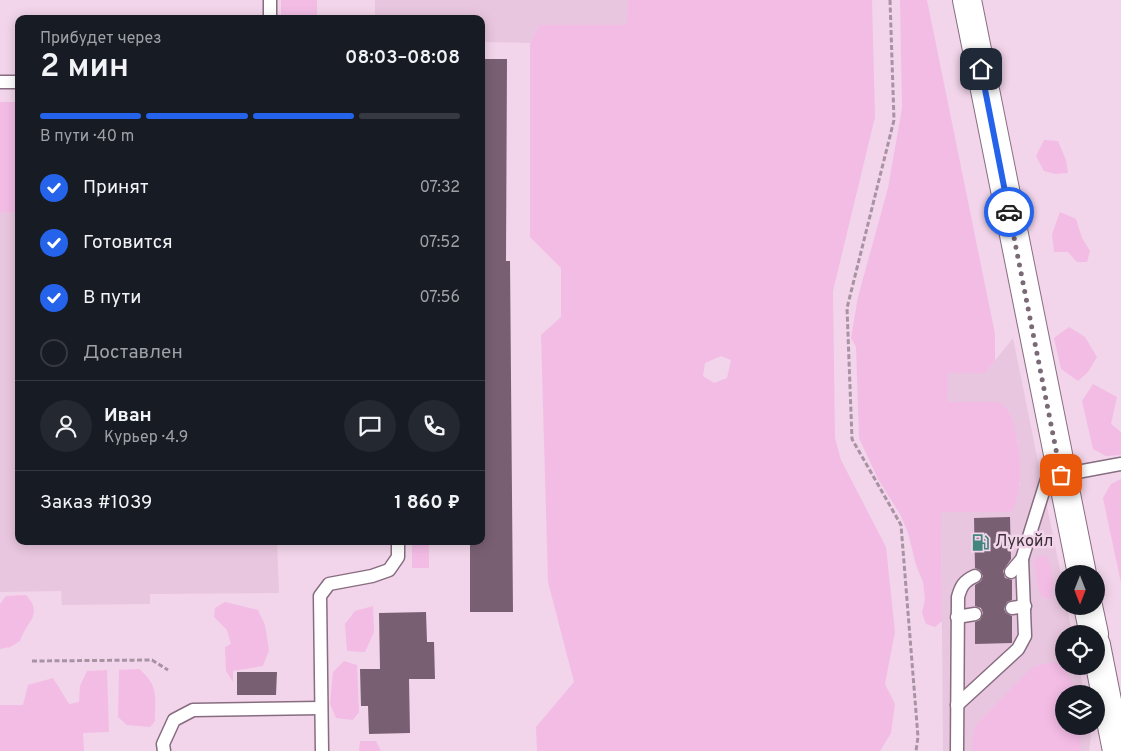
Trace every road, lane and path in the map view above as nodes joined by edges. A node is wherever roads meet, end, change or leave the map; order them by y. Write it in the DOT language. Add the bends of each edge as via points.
graph roads {
  1 [pos="270,0"];
  2 [pos="890,0"];
  3 [pos="967,0"];
  4 [pos="270,15"];
  5 [pos="0,82"];
  6 [pos="15,82"];
  7 [pos="1059,462"];
  8 [pos="1121,464"];
  9 [pos="398,545"];
  10 [pos="1022,560"];
  11 [pos="1080,565"];
  12 [pos="1011,572"];
  13 [pos="975,576"];
  14 [pos="975,614"];
  15 [pos="957,617"];
  16 [pos="32,661"];
  17 [pos="168,670"];
  18 [pos="1102,675"];
  19 [pos="957,705"];
  20 [pos="321,708"];
  21 [pos="164,751"];
  22 [pos="322,751"];
  23 [pos="916,751"];
  24 [pos="957,751"];
  25 [pos="1117,751"];
  1 -- 4 [label="lane"];
  2 -- 23 [label="path" via="894,120 848,308 852,439 901,525 918,736"];
  3 -- 7 [label="main road"];
  5 -- 6 [label="lane"];
  7 -- 8 [label="lane"];
  7 -- 10 [label="lane"];
  7 -- 11 [label="main road"];
  9 -- 20 [label="lane" via="398,557 390,570 329,584 320,596"];
  10 -- 12 [label="lane"];
  10 -- 19 [label="lane" via="1018,607 1025,636 1018,649"];
  13 -- 15 [label="lane" via="961,586"];
  14 -- 15 [label="lane"];
  15 -- 19 [label="lane"];
  16 -- 17 [label="path" via="152,660"];
  18 -- 25 [label="main road"];
  19 -- 24 [label="lane"];
  20 -- 21 [label="lane" via="193,710 174,720 163,744"];
  20 -- 22 [label="lane"];
}
